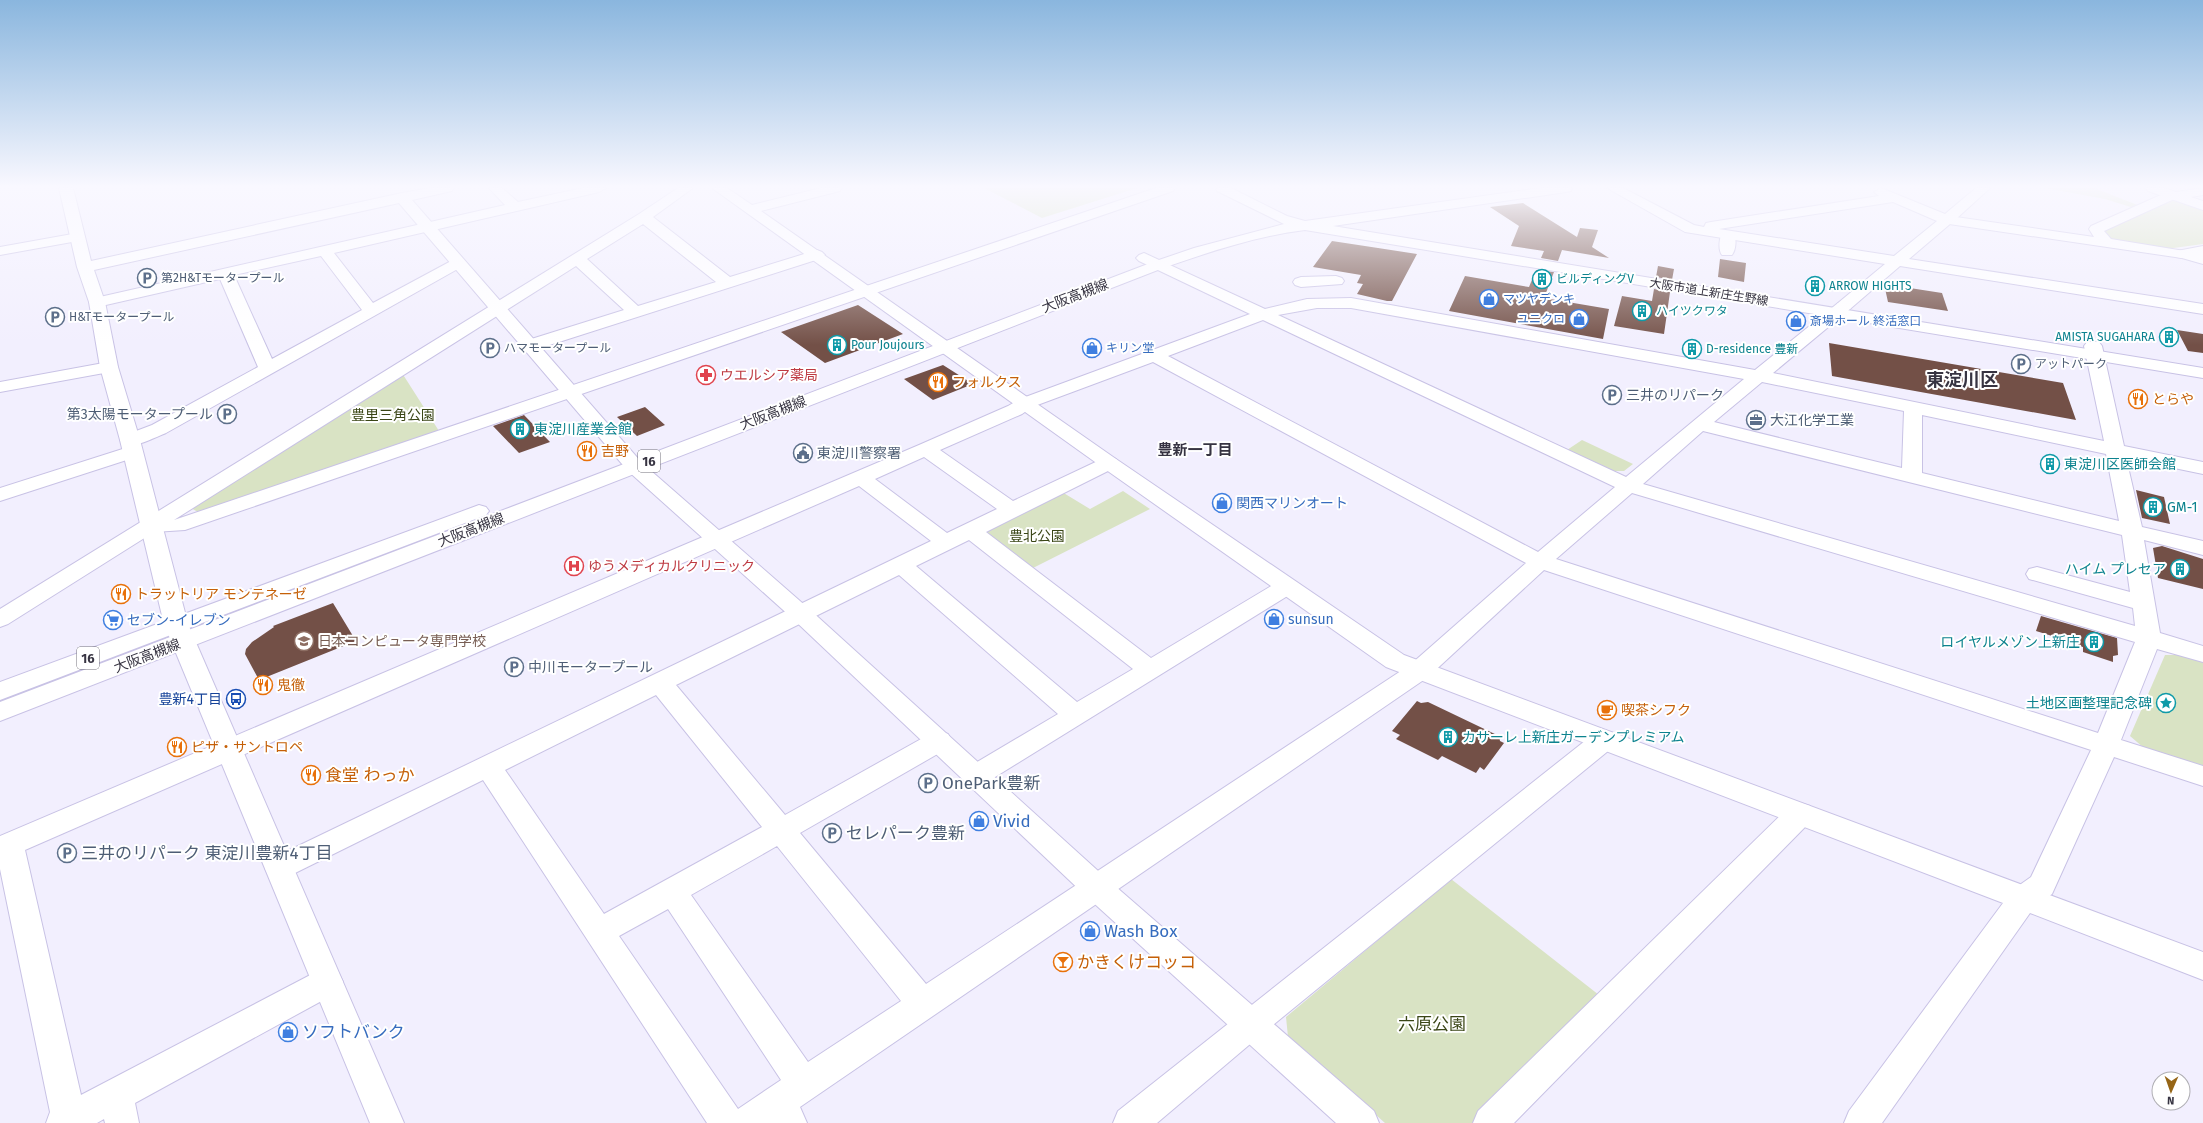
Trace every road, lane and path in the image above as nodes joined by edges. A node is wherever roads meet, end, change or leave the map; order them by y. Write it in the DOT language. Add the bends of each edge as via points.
graph roads {
  1 [pos="59,240"];
  2 [pos="79,240"];
  3 [pos="207,240"];
  4 [pos="370,240"];
  5 [pos="439,240"];
  6 [pos="607,240"];
  7 [pos="674,240"];
  8 [pos="795,240"];
  9 [pos="1014,240"];
  10 [pos="1202,240"];
  11 [pos="1234,240"];
  12 [pos="1425,240"];
  13 [pos="1442,240"];
  14 [pos="1728,240"];
  15 [pos="1765,240"];
  16 [pos="1923,240"];
  17 [pos="2088,240"];
  18 [pos="2104,240"];
  19 [pos="2106,243"];
  20 [pos="2203,250"];
  21 [pos="0,251"];
  22 [pos="325,251"];
  23 [pos="1727,252"];
  24 [pos="2182,254"];
  25 [pos="816,255"];
  26 [pos="578,259"];
  27 [pos="2203,259"];
  28 [pos="1899,260"];
  29 [pos="1151,261"];
  30 [pos="458,263"];
  31 [pos="85,267"];
  32 [pos="226,274"];
  33 [pos="1317,281"];
  34 [pos="1336,281"];
  35 [pos="1300,282"];
  36 [pos="728,283"];
  37 [pos="866,291"];
  38 [pos="97,302"];
  39 [pos="1323,302"];
  40 [pos="498,307"];
  41 [pos="1839,309"];
  42 [pos="2203,309"];
  43 [pos="371,311"];
  44 [pos="636,313"];
  45 [pos="1264,314"];
  46 [pos="940,342"];
  47 [pos="531,345"];
  48 [pos="2094,351"];
  49 [pos="1155,356"];
  50 [pos="2203,364"];
  51 [pos="109,367"];
  52 [pos="268,369"];
  53 [pos="2203,373"];
  54 [pos="1759,376"];
  55 [pos="0,387"];
  56 [pos="570,393"];
  57 [pos="1026,403"];
  58 [pos="1913,408"];
  59 [pos="1701,423"];
  60 [pos="131,446"];
  61 [pos="926,449"];
  62 [pos="2114,450"];
  63 [pos="630,461"];
  64 [pos="1109,463"];
  65 [pos="2203,468"];
  66 [pos="860,477"];
  67 [pos="1912,477"];
  68 [pos="1628,486"];
  69 [pos="0,495"];
  70 [pos="1012,510"];
  71 [pos="150,526"];
  72 [pos="970,530"];
  73 [pos="2132,531"];
  74 [pos="718,539"];
  75 [pos="945,542"];
  76 [pos="2203,548"];
  77 [pos="1541,561"];
  78 [pos="900,564"];
  79 [pos="2037,574"];
  80 [pos="1286,587"];
  81 [pos="2143,603"];
  82 [pos="800,613"];
  83 [pos="0,619"];
  84 [pos="179,633"];
  85 [pos="2148,638"];
  86 [pos="2203,654"];
  87 [pos="1150,670"];
  88 [pos="1419,671"];
  89 [pos="660,682"];
  90 [pos="0,691"];
  91 [pos="0,712"];
  92 [pos="1076,715"];
  93 [pos="1604,740"];
  94 [pos="939,741"];
  95 [pos="2106,745"];
  96 [pos="228,749"];
  97 [pos="488,766"];
  98 [pos="977,775"];
  99 [pos="2203,776"];
  100 [pos="1800,814"];
  101 [pos="781,830"];
  102 [pos="4,846"];
  103 [pos="279,868"];
  104 [pos="1097,888"];
  105 [pos="672,892"];
  106 [pos="2024,898"];
  107 [pos="600,932"];
  108 [pos="2203,966"];
  109 [pos="327,982"];
  110 [pos="923,1004"];
  111 [pos="1250,1024"];
  112 [pos="791,1103"];
  113 [pos="119,1109"];
  114 [pos="66,1121"];
  115 [pos="387,1123"];
  116 [pos="727,1123"];
  117 [pos="747,1123"];
  118 [pos="1130,1123"];
  119 [pos="1362,1123"];
  120 [pos="1490,1123"];
  121 [pos="1861,1123"];
  1 -- 21 [label="street"];
  2 -- 31 [label="street"];
  3 -- 31 [label="street"];
  4 -- 22 [label="street"];
  5 -- 30 [label="street"];
  6 -- 26 [label="street"];
  7 -- 36 [label="street"];
  8 -- 25 [label="street"];
  9 -- 37 [label="street"];
  10 -- 29 [label="street, 大阪高槻線 / 16"];
  11 -- 29 [label="street, 大阪高槻線 / 16"];
  12 -- 41 [label="street, 大阪市道上新庄生野線"];
  13 -- 41 [label="street, 大阪市道上新庄生野線"];
  14 -- 23 [label="street"];
  15 -- 28 [label="street"];
  16 -- 28 [label="street"];
  17 -- 19 [label="street"];
  18 -- 19 [label="street"];
  19 -- 24 [label="street"];
  20 -- 24 [label="street"];
  22 -- 32 [label="street"];
  22 -- 43 [label="street"];
  24 -- 27 [label="street"];
  25 -- 36 [label="street"];
  25 -- 37 [label="street"];
  26 -- 40 [label="street"];
  26 -- 44 [label="street"];
  28 -- 41 [label="street"];
  28 -- 42 [label="street"];
  29 -- 45 [label="street"];
  29 -- 46 [label="street, 大阪高槻線 / 16"];
  30 -- 40 [label="street"];
  30 -- 43 [label="street"];
  31 -- 38 [label="street"];
  32 -- 38 [label="street"];
  32 -- 52 [label="street"];
  33 -- 34 [label="street"];
  33 -- 35 [label="street"];
  33 -- 39 [label="street"];
  36 -- 44 [label="street"];
  37 -- 46 [label="street"];
  37 -- 56 [label="street"];
  38 -- 51 [label="street"];
  39 -- 45 [label="street" via="1293,306"];
  39 -- 54 [label="street" via="1351,303"];
  40 -- 47 [label="street"];
  40 -- 71 [label="street"];
  41 -- 48 [label="street, 大阪市道上新庄生野線"];
  41 -- 54 [label="street"];
  43 -- 52 [label="street"];
  44 -- 47 [label="street"];
  45 -- 49 [label="street"];
  45 -- 68 [label="street"];
  46 -- 57 [label="street"];
  46 -- 63 [label="street, 大阪高槻線 / 16"];
  47 -- 56 [label="street"];
  48 -- 50 [label="street, 大阪市道上新庄生野線"];
  48 -- 53 [label="street, 大阪市道上新庄生野線"];
  48 -- 62 [label="street"];
  49 -- 57 [label="street"];
  49 -- 77 [label="street"];
  51 -- 55 [label="street" via="27,389"];
  51 -- 60 [label="street"];
  52 -- 60 [label="street"];
  54 -- 58 [label="street"];
  54 -- 59 [label="street"];
  56 -- 63 [label="street"];
  56 -- 71 [label="street" via="178,526"];
  57 -- 61 [label="street"];
  57 -- 64 [label="street"];
  58 -- 62 [label="street"];
  58 -- 67 [label="street"];
  59 -- 67 [label="street" via="1716,429"];
  59 -- 68 [label="street"];
  60 -- 69 [label="street"];
  60 -- 71 [label="street"];
  61 -- 66 [label="street"];
  61 -- 70 [label="street"];
  62 -- 65 [label="street"];
  62 -- 73 [label="street"];
  63 -- 74 [label="street"];
  63 -- 84 [label="street, 大阪高槻線 / 16"];
  64 -- 70 [label="street"];
  64 -- 80 [label="street"];
  66 -- 74 [label="street"];
  66 -- 75 [label="street"];
  67 -- 73 [label="street"];
  68 -- 77 [label="street"];
  68 -- 85 [label="street"];
  70 -- 72 [label="street"];
  71 -- 83 [label="street"];
  71 -- 84 [label="street"];
  72 -- 75 [label="street"];
  72 -- 87 [label="street"];
  73 -- 76 [label="street"];
  73 -- 81 [label="street"];
  74 -- 82 [label="street"];
  74 -- 96 [label="street"];
  75 -- 78 [label="street"];
  77 -- 88 [label="street"];
  77 -- 95 [label="street"];
  78 -- 82 [label="street"];
  78 -- 92 [label="street"];
  79 -- 81 [label="street"];
  80 -- 87 [label="street"];
  80 -- 88 [label="street" via="1394,661"];
  81 -- 85 [label="street"];
  82 -- 89 [label="street"];
  82 -- 94 [label="street"];
  84 -- 90 [label="street, 大阪高槻線 / 16"];
  84 -- 91 [label="street, 大阪高槻線 / 16"];
  84 -- 96 [label="street"];
  85 -- 86 [label="street"];
  85 -- 95 [label="street"];
  87 -- 92 [label="street"];
  88 -- 93 [label="street"];
  88 -- 104 [label="street"];
  89 -- 97 [label="street"];
  89 -- 101 [label="street"];
  92 -- 98 [label="street"];
  93 -- 100 [label="street"];
  93 -- 111 [label="street"];
  94 -- 98 [label="street"];
  94 -- 101 [label="street"];
  95 -- 99 [label="street"];
  95 -- 106 [label="street" via="2042,885"];
  96 -- 102 [label="street"];
  96 -- 103 [label="street"];
  97 -- 103 [label="street"];
  97 -- 107 [label="street"];
  98 -- 104 [label="street"];
  100 -- 106 [label="street"];
  100 -- 120 [label="street"];
  101 -- 105 [label="street"];
  101 -- 110 [label="street"];
  102 -- 114 [label="street"];
  103 -- 109 [label="street"];
  104 -- 110 [label="street"];
  104 -- 111 [label="street"];
  105 -- 107 [label="street"];
  105 -- 112 [label="street"];
  106 -- 108 [label="street"];
  106 -- 121 [label="street"];
  107 -- 116 [label="street"];
  109 -- 113 [label="street"];
  109 -- 115 [label="street"];
  110 -- 112 [label="street"];
  111 -- 118 [label="street"];
  111 -- 119 [label="street"];
  112 -- 117 [label="street"];
  113 -- 114 [label="street"];
}
